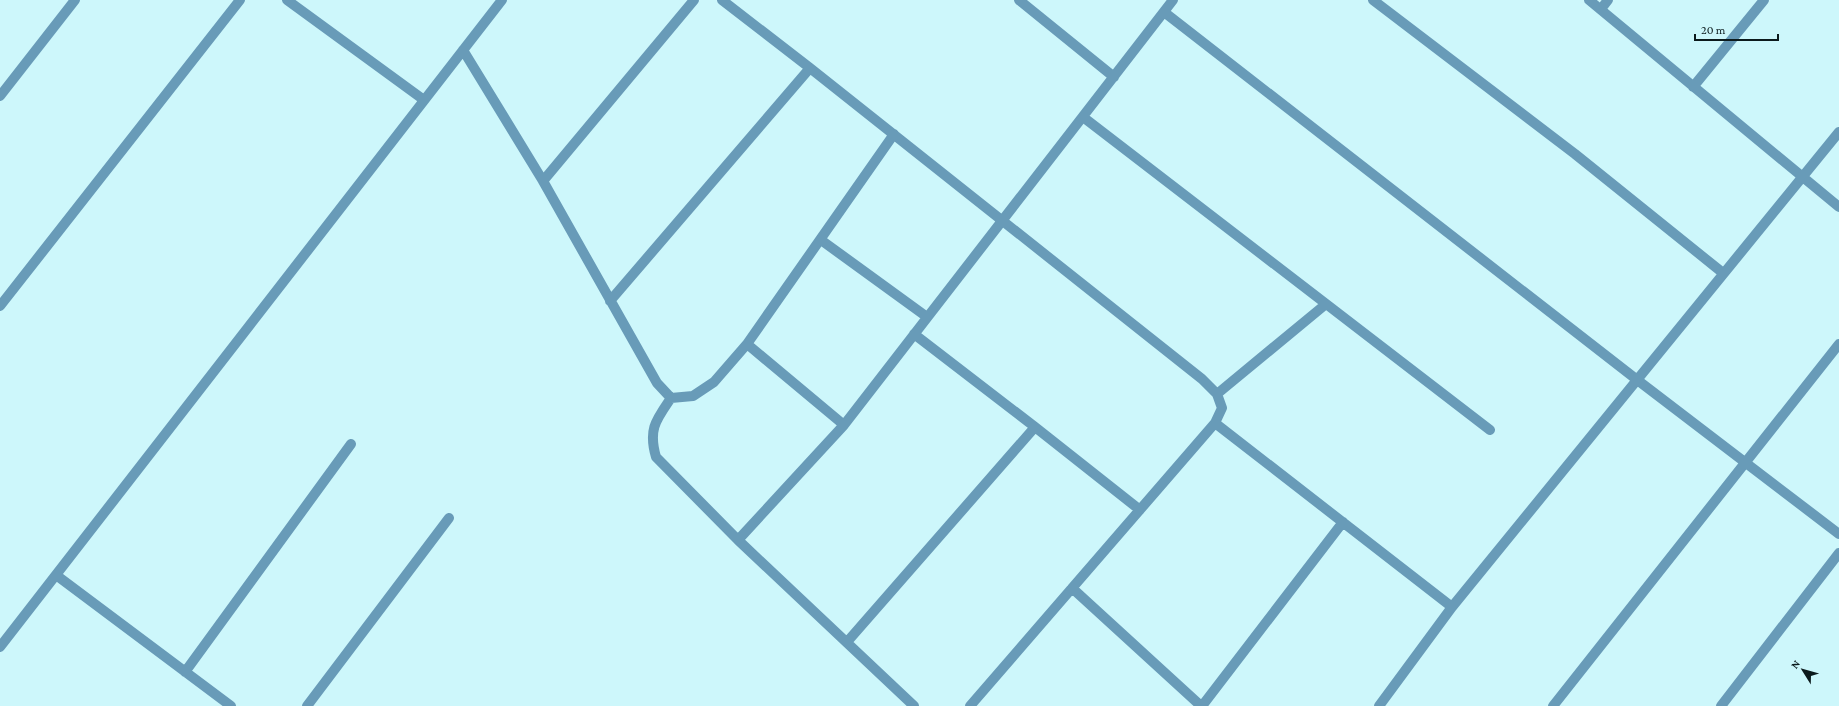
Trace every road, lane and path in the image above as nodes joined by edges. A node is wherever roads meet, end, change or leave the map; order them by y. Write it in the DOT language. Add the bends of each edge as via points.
graph roads {
  1 [pos="75,0"];
  2 [pos="240,0"];
  3 [pos="287,0"];
  4 [pos="502,0"];
  5 [pos="694,0"];
  6 [pos="722,0"];
  7 [pos="1019,0"];
  8 [pos="1173,0"];
  9 [pos="1373,0"];
  10 [pos="1589,0"];
  11 [pos="1608,0"];
  12 [pos="1764,0"];
  13 [pos="1601,9"];
  14 [pos="1164,12"];
  15 [pos="463,50"];
  16 [pos="810,68"];
  17 [pos="1114,77"];
  18 [pos="1693,87"];
  19 [pos="0,96"];
  20 [pos="424,100"];
  21 [pos="1083,117"];
  22 [pos="1839,132"];
  23 [pos="894,134"];
  24 [pos="1802,178"];
  25 [pos="543,181"];
  26 [pos="1839,207"];
  27 [pos="1003,221"];
  28 [pos="821,240"];
  29 [pos="1723,273"];
  30 [pos="610,301"];
  31 [pos="1326,304"];
  32 [pos="0,306"];
  33 [pos="927,317"];
  34 [pos="914,334"];
  35 [pos="747,344"];
  36 [pos="1839,344"];
  37 [pos="1636,379"];
  38 [pos="1216,394"];
  39 [pos="671,398"];
  40 [pos="1215,423"];
  41 [pos="844,425"];
  42 [pos="1036,427"];
  43 [pos="1490,430"];
  44 [pos="351,444"];
  45 [pos="1746,461"];
  46 [pos="1140,510"];
  47 [pos="449,518"];
  48 [pos="1343,522"];
  49 [pos="1839,534"];
  50 [pos="738,540"];
  51 [pos="1839,553"];
  52 [pos="56,575"];
  53 [pos="1072,588"];
  54 [pos="1452,607"];
  55 [pos="847,642"];
  56 [pos="0,647"];
  57 [pos="185,672"];
  58 [pos="231,706"];
  59 [pos="307,706"];
  60 [pos="914,706"];
  61 [pos="970,706"];
  62 [pos="1201,706"];
  63 [pos="1379,706"];
  64 [pos="1553,706"];
  65 [pos="1721,706"];
  1 -- 19 [label="street"];
  2 -- 32 [label="street"];
  3 -- 20 [label="street"];
  4 -- 15 [label="street"];
  5 -- 25 [label="street"];
  6 -- 16 [label="street"];
  7 -- 17 [label="street"];
  8 -- 14 [label="street"];
  9 -- 29 [label="street" via="1575,154"];
  10 -- 13 [label="street"];
  11 -- 13 [label="street"];
  12 -- 18 [label="street"];
  13 -- 18 [label="street"];
  14 -- 17 [label="street"];
  14 -- 37 [label="street"];
  15 -- 20 [label="street"];
  15 -- 25 [label="street"];
  16 -- 23 [label="street"];
  16 -- 30 [label="street"];
  17 -- 21 [label="street"];
  18 -- 24 [label="street"];
  20 -- 52 [label="street"];
  21 -- 27 [label="street"];
  21 -- 31 [label="street"];
  22 -- 24 [label="street"];
  23 -- 27 [label="street"];
  23 -- 28 [label="street"];
  24 -- 26 [label="street"];
  24 -- 29 [label="street"];
  25 -- 30 [label="street"];
  27 -- 33 [label="street"];
  27 -- 38 [label="street" via="1202,379"];
  28 -- 33 [label="street"];
  28 -- 35 [label="street"];
  29 -- 37 [label="street"];
  30 -- 39 [label="street" via="657,383"];
  31 -- 38 [label="street"];
  31 -- 43 [label="street"];
  33 -- 34 [label="street"];
  34 -- 41 [label="street"];
  34 -- 42 [label="street"];
  35 -- 39 [label="street" via="714,382 693,396"];
  35 -- 41 [label="street"];
  36 -- 45 [label="street"];
  37 -- 45 [label="street"];
  37 -- 54 [label="street"];
  38 -- 40 [label="street" via="1222,408"];
  39 -- 50 [label="street" via="654,423 652,445 656,457"];
  40 -- 46 [label="street"];
  40 -- 48 [label="street"];
  41 -- 50 [label="street"];
  42 -- 46 [label="street"];
  42 -- 55 [label="street"];
  44 -- 57 [label="street"];
  45 -- 49 [label="street"];
  45 -- 64 [label="street"];
  46 -- 53 [label="street"];
  47 -- 59 [label="street"];
  48 -- 54 [label="street"];
  48 -- 62 [label="street"];
  50 -- 55 [label="street"];
  51 -- 65 [label="street"];
  52 -- 56 [label="street"];
  52 -- 57 [label="street"];
  53 -- 61 [label="street"];
  53 -- 62 [label="street"];
  54 -- 63 [label="street"];
  55 -- 60 [label="street"];
  57 -- 58 [label="street"];
}
